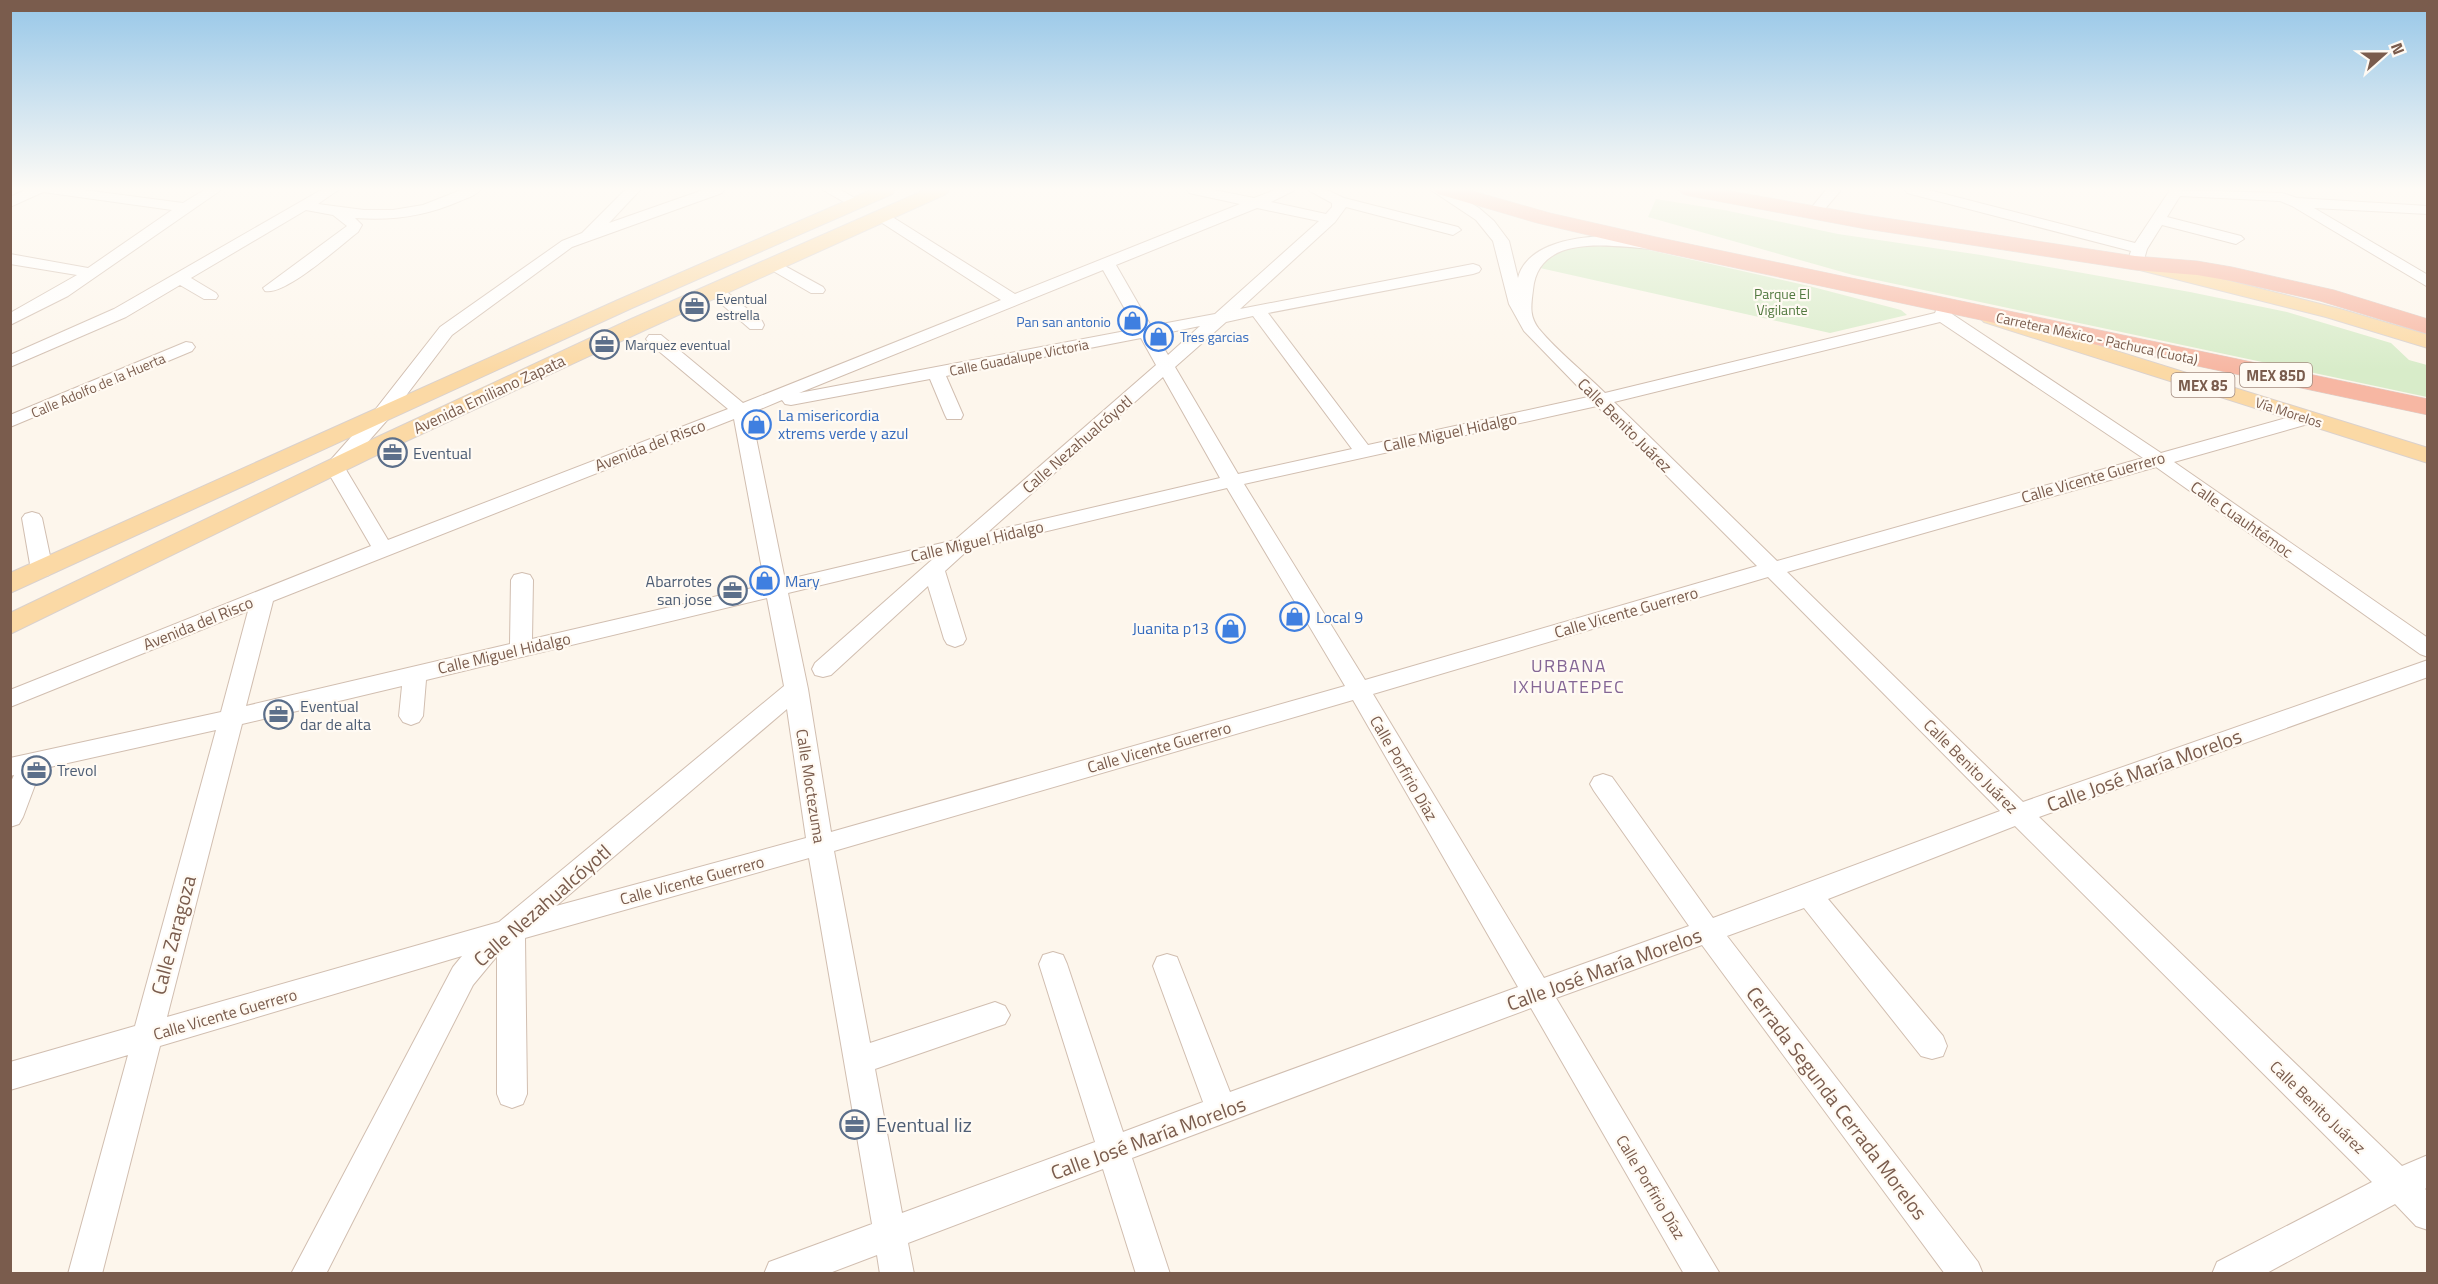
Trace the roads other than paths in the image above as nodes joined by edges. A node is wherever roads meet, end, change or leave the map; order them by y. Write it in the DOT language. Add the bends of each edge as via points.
graph roads {
  1 [pos="123,250"];
  2 [pos="231,250"];
  3 [pos="325,250"];
  4 [pos="559,250"];
  5 [pos="751,250"];
  6 [pos="807,250"];
  7 [pos="934,250"];
  8 [pos="1136,250"];
  9 [pos="1296,250"];
  10 [pos="1503,250"];
  11 [pos="1551,250"];
  12 [pos="1681,250"];
  13 [pos="2091,250"];
  14 [pos="2116,250"];
  15 [pos="2140,250"];
  16 [pos="2374,250"];
  17 [pos="2137,256"];
  18 [pos="10,260"];
  19 [pos="1106,262"];
  20 [pos="774,265"];
  21 [pos="1473,269"];
  22 [pos="90,273"];
  23 [pos="181,279"];
  24 [pos="2427,282"];
  25 [pos="271,288"];
  26 [pos="817,290"];
  27 [pos="716,291"];
  28 [pos="210,296"];
  29 [pos="1012,300"];
  30 [pos="1257,310"];
  31 [pos="1944,311"];
  32 [pos="1522,312"];
  33 [pos="1978,314"];
  34 [pos="1224,315"];
  35 [pos="10,320"];
  36 [pos="756,325"];
  37 [pos="2427,326"];
  38 [pos="1145,331"];
  39 [pos="655,339"];
  40 [pos="2427,342"];
  41 [pos="186,347"];
  42 [pos="10,362"];
  43 [pos="1165,366"];
  44 [pos="936,373"];
  45 [pos="1599,399"];
  46 [pos="2427,407"];
  47 [pos="741,410"];
  48 [pos="382,414"];
  49 [pos="954,415"];
  50 [pos="2308,418"];
  51 [pos="10,422"];
  52 [pos="404,433"];
  53 [pos="1363,451"];
  54 [pos="2427,456"];
  55 [pos="2157,459"];
  56 [pos="335,467"];
  57 [pos="1232,481"];
  58 [pos="32,518"];
  59 [pos="963,544"];
  60 [pos="383,549"];
  61 [pos="933,568"];
  62 [pos="1772,569"];
  63 [pos="42,570"];
  64 [pos="522,580"];
  65 [pos="10,584"];
  66 [pos="777,589"];
  67 [pos="263,597"];
  68 [pos="10,625"];
  69 [pos="955,639"];
  70 [pos="521,648"];
  71 [pos="2427,649"];
  72 [pos="2427,668"];
  73 [pos="823,669"];
  74 [pos="415,673"];
  75 [pos="796,689"];
  76 [pos="1359,690"];
  77 [pos="10,699"];
  78 [pos="411,716"];
  79 [pos="232,718"];
  80 [pos="21,765"];
  81 [pos="1603,784"];
  82 [pos="2019,814"];
  83 [pos="10,817"];
  84 [pos="820,845"];
  85 [pos="1809,895"];
  86 [pos="511,930"];
  87 [pos="1708,932"];
  88 [pos="1053,964"];
  89 [pos="1167,966"];
  90 [pos="1536,993"];
  91 [pos="995,1015"];
  92 [pos="146,1037"];
  93 [pos="1932,1046"];
  94 [pos="858,1060"];
  95 [pos="10,1076"];
  96 [pos="512,1094"];
  97 [pos="1222,1111"];
  98 [pos="1112,1152"];
  99 [pos="2427,1170"];
  100 [pos="2398,1185"];
  101 [pos="2427,1214"];
  102 [pos="890,1231"];
  103 [pos="85,1274"];
  104 [pos="309,1274"];
  105 [pos="781,1274"];
  106 [pos="897,1274"];
  107 [pos="1153,1274"];
  108 [pos="1703,1274"];
  109 [pos="1966,1274"];
  110 [pos="2229,1274"];
  1 -- 22 [label="street"];
  2 -- 23 [label="street"];
  3 -- 25 [label="street"];
  4 -- 48 [label="street" via="446,331"];
  5 -- 48 [label="main road, Avenida Emiliano Zapata"];
  6 -- 20 [label="main road, Avenida Emiliano Zapata"];
  7 -- 29 [label="street"];
  8 -- 19 [label="street, Avenida del Risco"];
  9 -- 34 [label="street, Calle Nezahualcóyotl"];
  10 -- 32 [label="street, Calle Benito Juárez"];
  11 -- 32 [label="street" via="1537,258 1528,271"];
  12 -- 31 [label="highway, MEX 85"];
  13 -- 17 [label="highway"];
  14 -- 17 [label="street"];
  15 -- 17 [label="street"];
  16 -- 24 [label="street"];
  17 -- 37 [label="highway" via="2261,279"];
  17 -- 40 [label="main road"];
  18 -- 22 [label="street"];
  19 -- 29 [label="street, Avenida del Risco"];
  19 -- 38 [label="street, Calle Porfirio Díaz"];
  20 -- 26 [label="street"];
  20 -- 27 [label="main road, Avenida Emiliano Zapata"];
  21 -- 30 [label="street, Calle Guadalupe Victoria"];
  22 -- 35 [label="street"];
  23 -- 28 [label="street"];
  23 -- 42 [label="street" via="120,313"];
  27 -- 36 [label="street"];
  27 -- 52 [label="main road, Avenida Emiliano Zapata"];
  29 -- 47 [label="street, Avenida del Risco"];
  30 -- 34 [label="street, Calle Guadalupe Victoria"];
  30 -- 53 [label="street"];
  31 -- 33 [label="highway, MEX 85"];
  31 -- 45 [label="street, Calle Miguel Hidalgo"];
  31 -- 55 [label="street, Calle Cuauhtémoc"];
  32 -- 45 [label="street, Calle Benito Juárez" via="1532,332"];
  33 -- 46 [label="highway, Carretera México - Pachuca (Cuota) / MEX 85D"];
  33 -- 50 [label="main road, Vía Morelos / MEX 85"];
  34 -- 38 [label="street, Calle Guadalupe Victoria"];
  34 -- 43 [label="street, Calle Nezahualcóyotl"];
  38 -- 43 [label="street, Calle Porfirio Díaz"];
  38 -- 44 [label="street, Calle Guadalupe Victoria"];
  39 -- 47 [label="street"];
  41 -- 51 [label="street, Calle Adolfo de la Huerta"];
  43 -- 57 [label="street, Calle Porfirio Díaz"];
  43 -- 59 [label="street, Calle Nezahualcóyotl"];
  44 -- 47 [label="street, Calle Guadalupe Victoria"];
  44 -- 49 [label="street"];
  45 -- 53 [label="street, Calle Miguel Hidalgo"];
  45 -- 62 [label="street, Calle Benito Juárez"];
  47 -- 60 [label="street, Avenida del Risco"];
  47 -- 66 [label="street, Calle Moctezuma"];
  48 -- 52 [label="street" via="390,425"];
  48 -- 56 [label="street"];
  48 -- 63 [label="main road, Avenida Emiliano Zapata"];
  50 -- 54 [label="main road, Vía Morelos / MEX 85"];
  50 -- 55 [label="street, Calle Vicente Guerrero"];
  52 -- 56 [label="main road, Avenida Emiliano Zapata"];
  53 -- 57 [label="street, Calle Miguel Hidalgo"];
  55 -- 62 [label="street, Calle Vicente Guerrero"];
  55 -- 71 [label="street, Calle Cuauhtémoc"];
  56 -- 60 [label="street"];
  56 -- 68 [label="main road, Avenida Emiliano Zapata"];
  57 -- 59 [label="street, Calle Miguel Hidalgo"];
  57 -- 76 [label="street, Calle Porfirio Díaz"];
  58 -- 63 [label="street"];
  59 -- 61 [label="street, Calle Nezahualcóyotl"];
  59 -- 66 [label="street, Calle Miguel Hidalgo"];
  60 -- 67 [label="street, Avenida del Risco"];
  61 -- 69 [label="street"];
  61 -- 73 [label="street, Calle Nezahualcóyotl"];
  62 -- 76 [label="street, Calle Vicente Guerrero"];
  62 -- 82 [label="street, Calle Benito Juárez"];
  63 -- 65 [label="main road, Avenida Emiliano Zapata"];
  64 -- 70 [label="street"];
  66 -- 70 [label="street, Calle Miguel Hidalgo"];
  66 -- 75 [label="street, Calle Moctezuma"];
  67 -- 77 [label="street, Avenida del Risco"];
  67 -- 79 [label="street, Calle Zaragoza"];
  70 -- 74 [label="street, Calle Miguel Hidalgo"];
  72 -- 82 [label="street, Calle José María Morelos"];
  74 -- 78 [label="street"];
  74 -- 79 [label="street, Calle Miguel Hidalgo"];
  75 -- 84 [label="street, Calle Moctezuma"];
  75 -- 86 [label="street, Calle Nezahualcóyotl"];
  76 -- 84 [label="street, Calle Vicente Guerrero"];
  76 -- 90 [label="street, Calle Porfirio Díaz"];
  79 -- 80 [label="street, Calle Miguel Hidalgo"];
  79 -- 92 [label="street, Calle Zaragoza"];
  80 -- 83 [label="street"];
  81 -- 87 [label="street, Cerrada Segunda Cerrada Morelos"];
  82 -- 85 [label="street, Calle José María Morelos"];
  82 -- 100 [label="street, Calle Benito Juárez"];
  84 -- 86 [label="street, Calle Vicente Guerrero"];
  84 -- 94 [label="street, Calle Moctezuma"];
  85 -- 87 [label="street, Calle José María Morelos"];
  85 -- 93 [label="street"];
  86 -- 92 [label="street, Calle Vicente Guerrero"];
  86 -- 96 [label="street"];
  86 -- 104 [label="street, Calle Nezahualcóyotl" via="480,954 463,976"];
  87 -- 90 [label="street, Calle José María Morelos"];
  87 -- 109 [label="street, Cerrada Segunda Cerrada Morelos"];
  88 -- 98 [label="street"];
  89 -- 97 [label="street"];
  90 -- 97 [label="street, Calle José María Morelos"];
  90 -- 108 [label="street, Calle Porfirio Díaz"];
  91 -- 94 [label="street"];
  92 -- 95 [label="street, Calle Vicente Guerrero"];
  92 -- 103 [label="street, Calle Zaragoza"];
  94 -- 102 [label="street, Calle Moctezuma"];
  97 -- 98 [label="street, Calle José María Morelos"];
  98 -- 102 [label="street, Calle José María Morelos"];
  98 -- 107 [label="street"];
  99 -- 100 [label="street"];
  100 -- 101 [label="street, Calle Benito Juárez"];
  100 -- 110 [label="street"];
  102 -- 105 [label="street, Calle José María Morelos"];
  102 -- 106 [label="street, Calle Moctezuma"];
}
